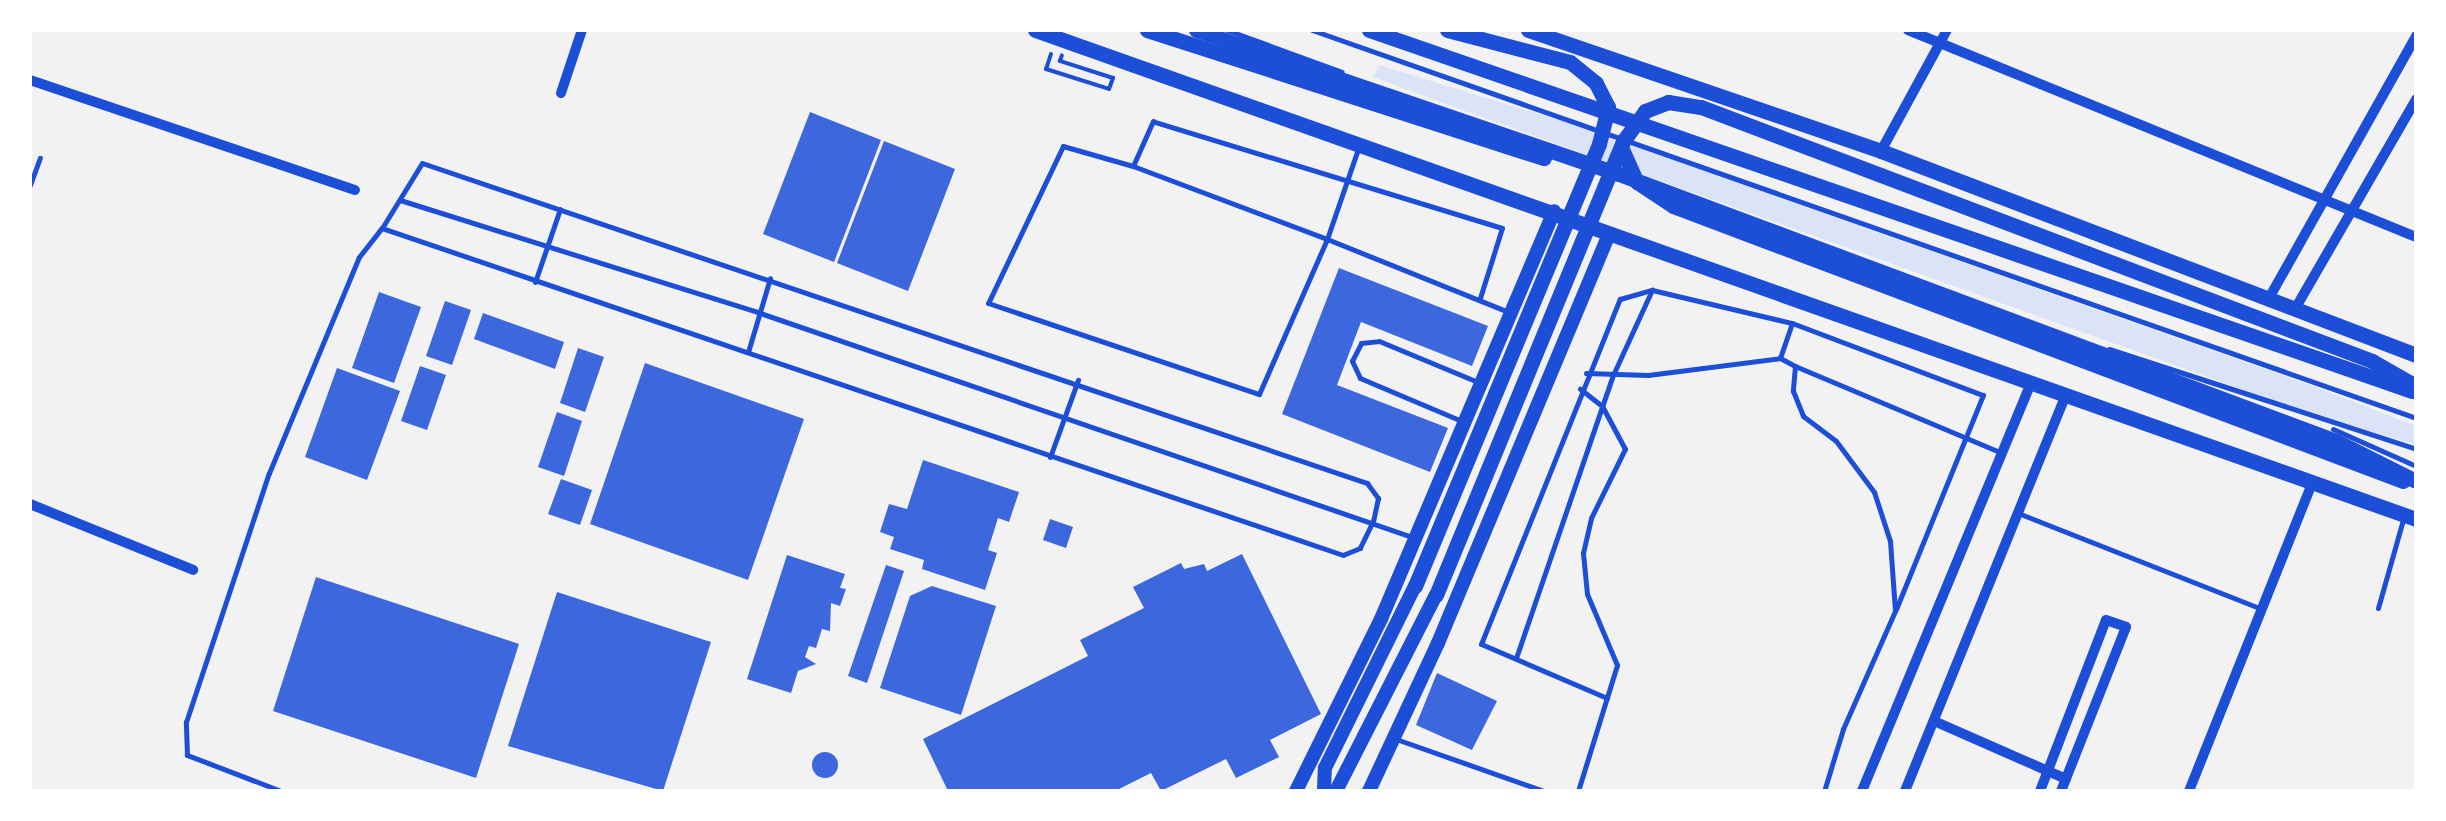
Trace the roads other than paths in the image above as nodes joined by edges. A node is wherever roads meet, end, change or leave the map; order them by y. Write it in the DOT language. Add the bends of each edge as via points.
graph roads {
  1 [pos="582,30"];
  2 [pos="1035,30"];
  3 [pos="1147,30"];
  4 [pos="1196,30"];
  5 [pos="1227,30"];
  6 [pos="1312,30"];
  7 [pos="1370,30"];
  8 [pos="1447,30"];
  9 [pos="1528,30"];
  10 [pos="1908,30"];
  11 [pos="1947,30"];
  12 [pos="2416,36"];
  13 [pos="1940,44"];
  14 [pos="30,80"];
  15 [pos="561,94"];
  16 [pos="2416,99"];
  17 [pos="1360,144"];
  18 [pos="1599,144"];
  19 [pos="1622,149"];
  20 [pos="1881,151"];
  21 [pos="40,158"];
  22 [pos="1133,166"];
  23 [pos="1348,176"];
  24 [pos="30,184"];
  25 [pos="355,190"];
  26 [pos="400,200"];
  27 [pos="2322,201"];
  28 [pos="560,209"];
  29 [pos="1554,211"];
  30 [pos="2350,211"];
  31 [pos="382,228"];
  32 [pos="1609,234"];
  33 [pos="2416,236"];
  34 [pos="1327,239"];
  35 [pos="546,247"];
  36 [pos="1536,250"];
  37 [pos="1592,272"];
  38 [pos="770,278"];
  39 [pos="535,282"];
  40 [pos="1652,290"];
  41 [pos="1480,298"];
  42 [pos="2268,300"];
  43 [pos="2295,309"];
  44 [pos="760,312"];
  45 [pos="1510,313"];
  46 [pos="1792,323"];
  47 [pos="748,353"];
  48 [pos="2416,355"];
  49 [pos="1780,358"];
  50 [pos="1795,366"];
  51 [pos="1586,373"];
  52 [pos="1613,374"];
  53 [pos="1078,380"];
  54 [pos="2031,382"];
  55 [pos="1480,383"];
  56 [pos="1580,388"];
  57 [pos="2416,389"];
  58 [pos="2066,395"];
  59 [pos="1602,406"];
  60 [pos="1064,416"];
  61 [pos="2416,417"];
  62 [pos="2308,418"];
  63 [pos="1464,422"];
  64 [pos="1966,438"];
  65 [pos="2416,449"];
  66 [pos="2002,452"];
  67 [pos="1050,456"];
  68 [pos="2416,466"];
  69 [pos="2312,483"];
  70 [pos="2416,483"];
  71 [pos="30,504"];
  72 [pos="2018,513"];
  73 [pos="2412,515"];
  74 [pos="1373,521"];
  75 [pos="1415,538"];
  76 [pos="193,570"];
  77 [pos="1415,586"];
  78 [pos="1436,595"];
  79 [pos="2378,608"];
  80 [pos="2262,609"];
  81 [pos="1895,611"];
  82 [pos="1516,658"];
  83 [pos="2086,671"];
  84 [pos="2106,678"];
  85 [pos="1607,698"];
  86 [pos="1934,720"];
  87 [pos="1394,738"];
  88 [pos="2048,771"];
  89 [pos="2066,779"];
  90 [pos="281,791"];
  91 [pos="1296,791"];
  92 [pos="1324,791"];
  93 [pos="1336,791"];
  94 [pos="1369,791"];
  95 [pos="1544,791"];
  96 [pos="1578,791"];
  97 [pos="1824,791"];
  98 [pos="1862,791"];
  99 [pos="1905,791"];
  100 [pos="2040,791"];
  101 [pos="2061,791"];
  102 [pos="2190,791"];
  1 -- 15 [label="street"];
  2 -- 17 [label="main road"];
  3 -- 18 [label="main road" via="1535,156 1552,160"];
  4 -- 70 [label="main road" via="1637,180 2336,441"];
  5 -- 62 [label="lane"];
  6 -- 61 [label="lane"];
  7 -- 57 [label="main road"];
  8 -- 18 [label="main road" via="1570,62 1596,83 1608,106"];
  9 -- 20 [label="main road"];
  10 -- 13 [label="street"];
  11 -- 13 [label="street"];
  12 -- 27 [label="street"];
  13 -- 20 [label="street"];
  13 -- 27 [label="street"];
  14 -- 25 [label="street"];
  16 -- 30 [label="street"];
  17 -- 23 [label="lane"];
  17 -- 29 [label="main road"];
  18 -- 77 [label="main road"];
  19 -- 57 [label="main road" via="1646,110 1668,102 1701,106 2372,362"];
  19 -- 70 [label="main road" via="1636,182 1673,206"];
  19 -- 78 [label="main road"];
  20 -- 42 [label="main road"];
  21 -- 24 [label="lane"];
  22 -- 23 [label="lane" via="1152,120"];
  22 -- 34 [label="lane"];
  22 -- 34 [label="lane" via="1063,146 988,303 1259,394"];
  23 -- 34 [label="lane"];
  23 -- 41 [label="lane" via="1502,228"];
  26 -- 28 [label="lane" via="422,163"];
  26 -- 31 [label="lane"];
  26 -- 35 [label="lane"];
  27 -- 30 [label="street"];
  27 -- 42 [label="street"];
  28 -- 35 [label="lane"];
  28 -- 38 [label="lane"];
  29 -- 32 [label="main road"];
  29 -- 36 [label="main road"];
  30 -- 33 [label="street"];
  30 -- 43 [label="street"];
  31 -- 39 [label="lane"];
  31 -- 90 [label="lane" via="359,257 269,473 186,722 187,756"];
  32 -- 37 [label="main road"];
  32 -- 54 [label="main road"];
  34 -- 41 [label="lane"];
  35 -- 39 [label="lane"];
  35 -- 44 [label="lane"];
  36 -- 37 [label="main road" via="1568,252"];
  36 -- 45 [label="main road"];
  37 -- 87 [label="main road"];
  38 -- 44 [label="lane"];
  38 -- 53 [label="lane"];
  39 -- 47 [label="lane"];
  40 -- 46 [label="lane"];
  40 -- 51 [label="lane" via="1620,299"];
  40 -- 52 [label="lane"];
  41 -- 45 [label="lane"];
  42 -- 43 [label="main road"];
  43 -- 48 [label="main road"];
  44 -- 47 [label="lane"];
  44 -- 60 [label="lane"];
  45 -- 55 [label="main road"];
  46 -- 49 [label="lane"];
  46 -- 64 [label="lane" via="1982,395"];
  47 -- 67 [label="lane"];
  49 -- 50 [label="lane"];
  49 -- 52 [label="lane"];
  50 -- 64 [label="lane"];
  50 -- 81 [label="lane" via="1793,391 1803,416 1836,442 1874,492 1890,541"];
  51 -- 52 [label="lane"];
  51 -- 56 [label="lane"];
  52 -- 59 [label="lane"];
  53 -- 60 [label="lane"];
  53 -- 74 [label="lane" via="1368,483 1378,498"];
  54 -- 58 [label="main road"];
  54 -- 66 [label="street"];
  55 -- 63 [label="main road"];
  55 -- 63 [label="lane" via="1379,341 1361,343 1352,361 1360,378"];
  56 -- 59 [label="lane"];
  56 -- 82 [label="lane" via="1481,644"];
  58 -- 69 [label="main road"];
  58 -- 72 [label="street"];
  59 -- 82 [label="lane"];
  59 -- 85 [label="lane" via="1625,449 1583,553 1587,594 1618,666"];
  60 -- 67 [label="lane"];
  60 -- 74 [label="lane"];
  62 -- 65 [label="lane"];
  62 -- 68 [label="lane"];
  63 -- 75 [label="main road"];
  64 -- 66 [label="lane"];
  64 -- 81 [label="lane"];
  66 -- 98 [label="street"];
  67 -- 74 [label="lane" via="1343,555 1360,548"];
  69 -- 73 [label="main road"];
  69 -- 80 [label="street"];
  71 -- 76 [label="street"];
  72 -- 80 [label="lane"];
  72 -- 86 [label="street"];
  73 -- 79 [label="lane"];
  74 -- 75 [label="lane"];
  75 -- 91 [label="main road"];
  77 -- 92 [label="main road" via="1326,768"];
  78 -- 93 [label="main road"];
  80 -- 102 [label="street"];
  81 -- 97 [label="lane" via="1843,728"];
  82 -- 85 [label="lane"];
  83 -- 84 [label="street"];
  83 -- 84 [label="street" via="2106,620 2126,627"];
  83 -- 88 [label="street"];
  84 -- 89 [label="street"];
  85 -- 96 [label="lane"];
  86 -- 88 [label="street"];
  86 -- 99 [label="street"];
  87 -- 94 [label="main road"];
  87 -- 95 [label="lane"];
  88 -- 89 [label="street"];
  88 -- 100 [label="street"];
  89 -- 101 [label="street"];
}
